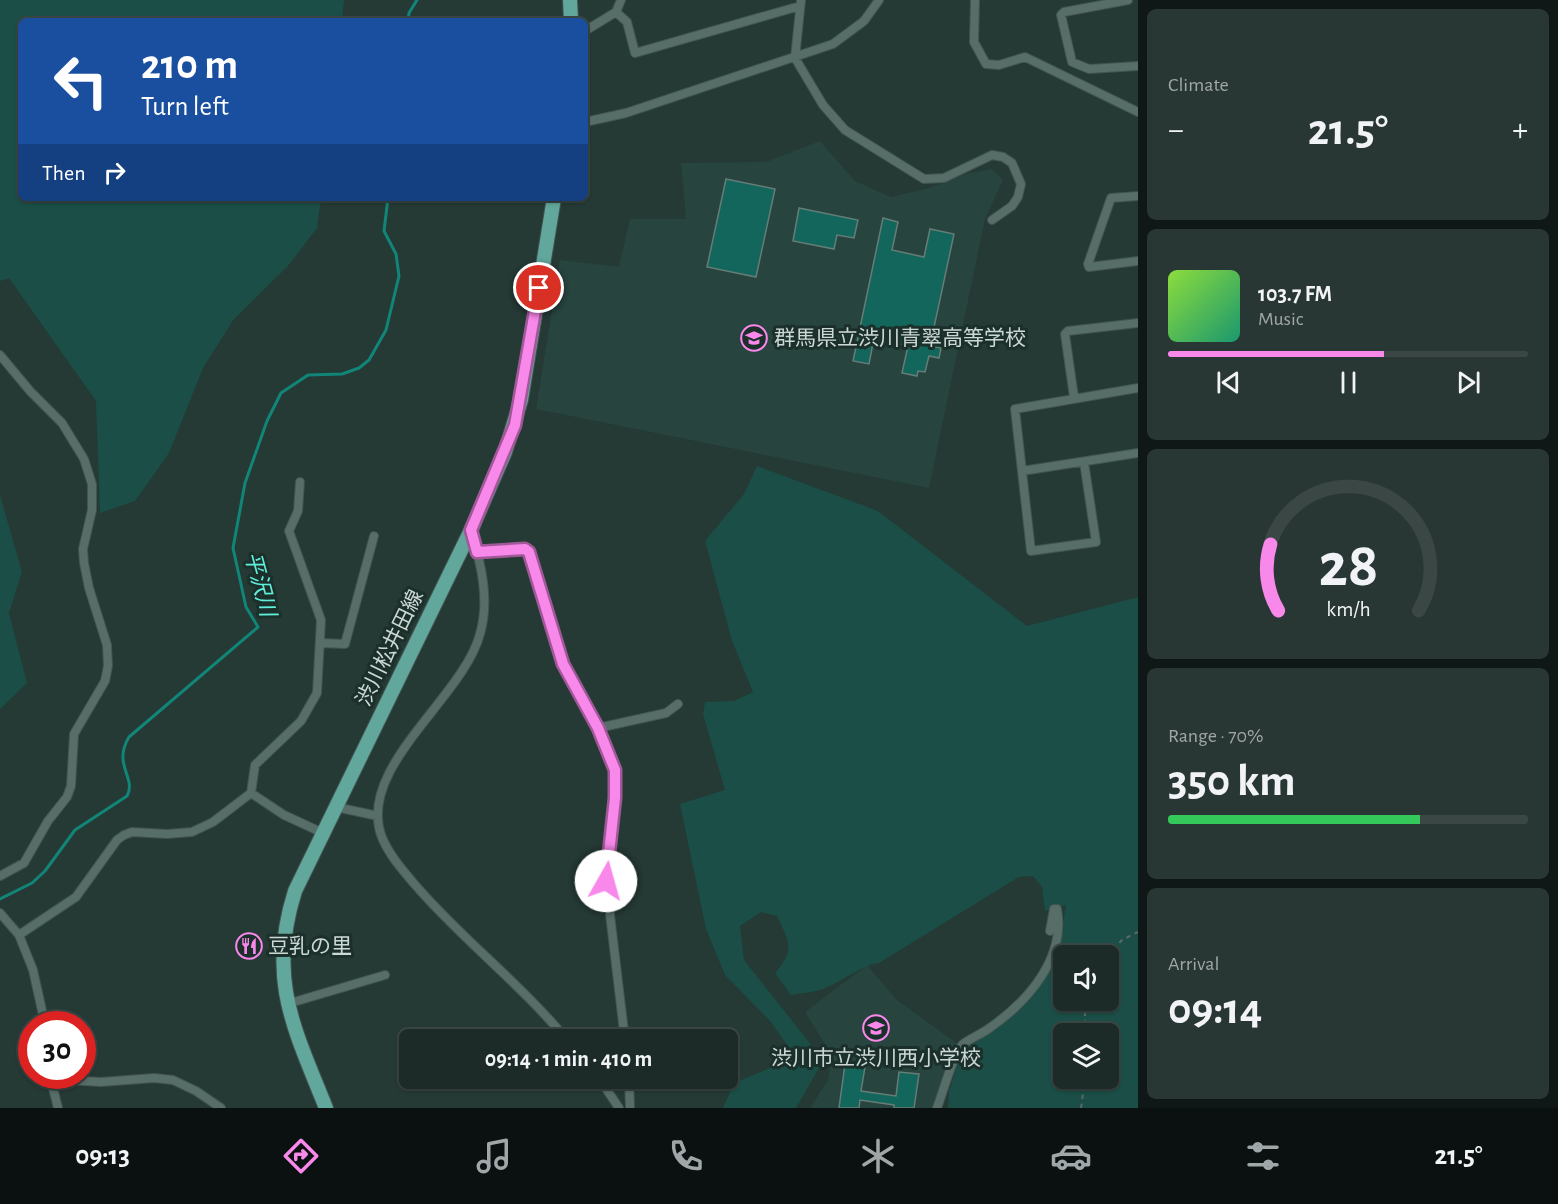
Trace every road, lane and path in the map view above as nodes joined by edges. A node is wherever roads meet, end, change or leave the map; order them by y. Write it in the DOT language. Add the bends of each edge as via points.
graph roads {
  1 [pos="570,0"];
  2 [pos="621,0"];
  3 [pos="879,0"];
  4 [pos="975,0"];
  5 [pos="1128,0"];
  6 [pos="800,3"];
  7 [pos="616,12"];
  8 [pos="571,18"];
  9 [pos="588,29"];
  10 [pos="795,58"];
  11 [pos="1138,66"];
  12 [pos="1138,112"];
  13 [pos="588,121"];
  14 [pos="1138,196"];
  15 [pos="553,201"];
  16 [pos="992,220"];
  17 [pos="1138,261"];
  18 [pos="1138,323"];
  19 [pos="0,355"];
  20 [pos="1138,388"];
  21 [pos="1074,397"];
  22 [pos="1138,453"];
  23 [pos="1084,462"];
  24 [pos="1022,471"];
  25 [pos="300,482"];
  26 [pos="471,530"];
  27 [pos="374,536"];
  28 [pos="477,552"];
  29 [pos="321,643"];
  30 [pos="678,704"];
  31 [pos="598,728"];
  32 [pos="250,793"];
  33 [pos="336,807"];
  34 [pos="378,816"];
  35 [pos="323,833"];
  36 [pos="0,876"];
  37 [pos="0,914"];
  38 [pos="1050,931"];
  39 [pos="1138,932"];
  40 [pos="19,935"];
  41 [pos="1117,945"];
  42 [pos="385,975"];
  43 [pos="287,1004"];
  44 [pos="42,1011"];
  45 [pos="556,1029"];
  46 [pos="624,1029"];
  47 [pos="96,1082"];
  48 [pos="53,1089"];
  49 [pos="606,1089"];
  50 [pos="629,1089"];
  51 [pos="1084,1089"];
  52 [pos="58,1108"];
  53 [pos="221,1108"];
  54 [pos="326,1108"];
  55 [pos="619,1108"];
  56 [pos="630,1108"];
  57 [pos="937,1108"];
  58 [pos="1081,1108"];
  1 -- 8 [label="main road"];
  2 -- 7 [label="street"];
  3 -- 10 [label="street" via="864,21 848,34"];
  4 -- 12 [label="street" via="974,42 986,64 999,65 1025,57"];
  5 -- 11 [label="street" via="1061,15 1072,62 1089,69"];
  6 -- 7 [label="street" via="635,53 627,22"];
  6 -- 10 [label="street"];
  7 -- 9 [label="street"];
  10 -- 13 [label="street" via="626,113"];
  10 -- 16 [label="street" via="823,105 845,130 914,175 944,178 992,155 1012,163 1021,184 1018,196 1012,206"];
  14 -- 17 [label="street" via="1111,198 1088,264 1089,267"];
  15 -- 26 [label="main road, 渋川松井田線" via="515,425"];
  18 -- 21 [label="street" via="1065,334"];
  19 -- 36 [label="street" via="62,423 84,459 92,484 84,563 108,666 105,681 74,734 67,797 24,863"];
  20 -- 21 [label="street"];
  21 -- 24 [label="street" via="1015,408"];
  22 -- 23 [label="street"];
  23 -- 24 [label="street"];
  23 -- 24 [label="street" via="1096,542 1031,551"];
  25 -- 29 [label="street" via="298,510 289,531 317,606"];
  26 -- 28 [label="street"];
  26 -- 33 [label="main road, 渋川松井田線"];
  27 -- 29 [label="street" via="345,644"];
  28 -- 31 [label="street" via="529,552 563,664"];
  28 -- 34 [label="street" via="484,602 481,632 473,653 390,772 379,799"];
  29 -- 32 [label="street" via="317,693 301,721 255,765"];
  30 -- 31 [label="street" via="666,713"];
  31 -- 46 [label="street" via="615,770 606,881"];
  32 -- 35 [label="street"];
  32 -- 40 [label="street" via="213,822 192,832 124,835 76,897"];
  33 -- 34 [label="street"];
  33 -- 35 [label="main road, 渋川松井田線"];
  34 -- 45 [label="street" via="381,836 401,869 443,917"];
  35 -- 43 [label="main road, 渋川松井田線" via="295,891 285,929 282,974"];
  37 -- 40 [label="street"];
  38 -- 57 [label="street" via="1057,909 1057,934 1045,972 993,1026 962,1045"];
  39 -- 41 [label="path"];
  40 -- 44 [label="street" via="33,970"];
  42 -- 43 [label="street"];
  43 -- 54 [label="main road, 渋川松井田線"];
  47 -- 53 [label="street" via="173,1080"];
  48 -- 52 [label="street"];
  49 -- 55 [label="street"];
  50 -- 56 [label="street"];
  51 -- 58 [label="path"];
}
